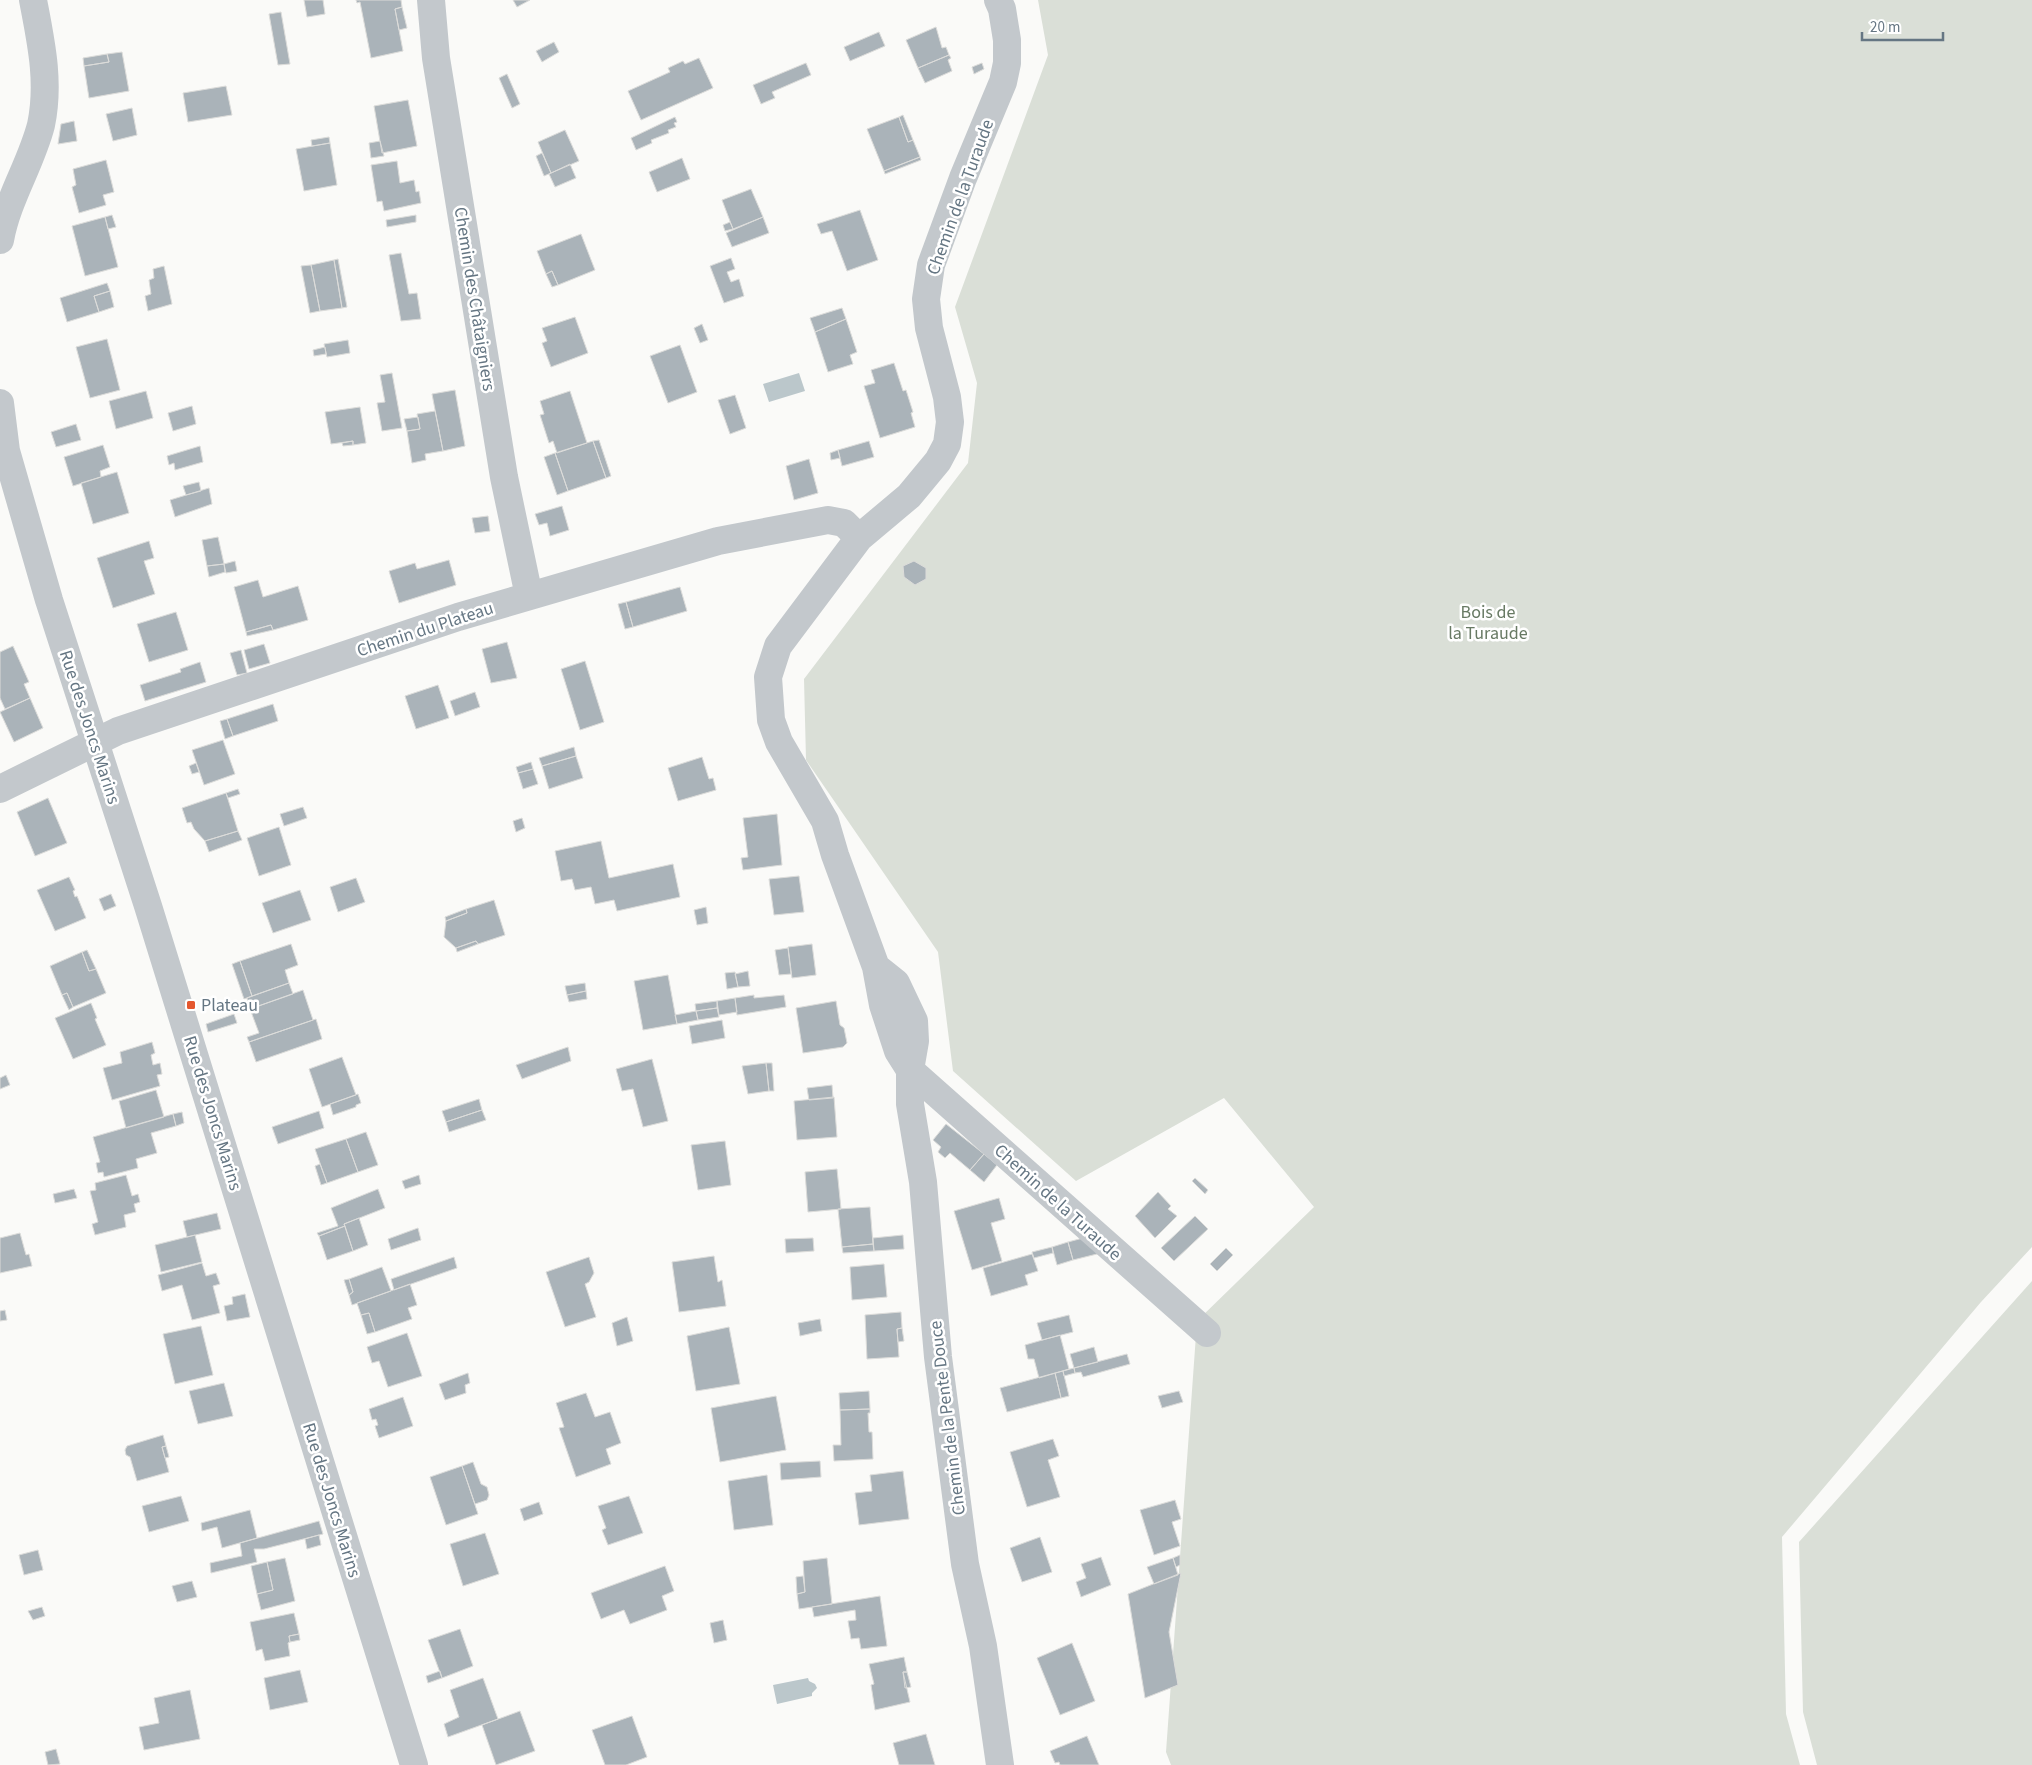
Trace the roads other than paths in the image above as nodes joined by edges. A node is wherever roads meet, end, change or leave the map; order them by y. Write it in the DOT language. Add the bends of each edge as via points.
graph roads {
  1 [pos="33,0"];
  2 [pos="431,0"];
  3 [pos="998,0"];
  4 [pos="0,240"];
  5 [pos="0,403"];
  6 [pos="859,538"];
  7 [pos="529,596"];
  8 [pos="94,742"];
  9 [pos="0,789"];
  10 [pos="910,1070"];
  11 [pos="1207,1333"];
  12 [pos="414,1765"];
  13 [pos="1000,1765"];
  1 -- 4 [label="street" via="43,50 46,88 40,125"];
  2 -- 7 [label="street, Chemin des Châtaigniers" via="436,58 491,399"];
  3 -- 6 [label="street, Chemin de la Turaude" via="1007,40 1004,76 931,265 926,299 929,328 947,397 950,422 947,444 938,461 909,496"];
  5 -- 8 [label="street, Rue des Joncs Marins" via="6,451"];
  6 -- 7 [label="street, Chemin du Plateau" via="844,523 828,520 718,541"];
  6 -- 10 [label="street, Chemin de la Turaude" via="778,646 768,677 768,703 779,742 825,821 876,967 883,1005 898,1051"];
  7 -- 8 [label="street, Chemin du Plateau" via="165,715"];
  8 -- 9 [label="street, Chemin du Plateau"];
  8 -- 12 [label="street, Rue des Joncs Marins" via="227,1158"];
  10 -- 11 [label="street, Chemin de la Turaude"];
  10 -- 13 [label="street, Chemin de la Pente Douce" via="910,1104 923,1182 938,1357 965,1564 983,1646"];
}
